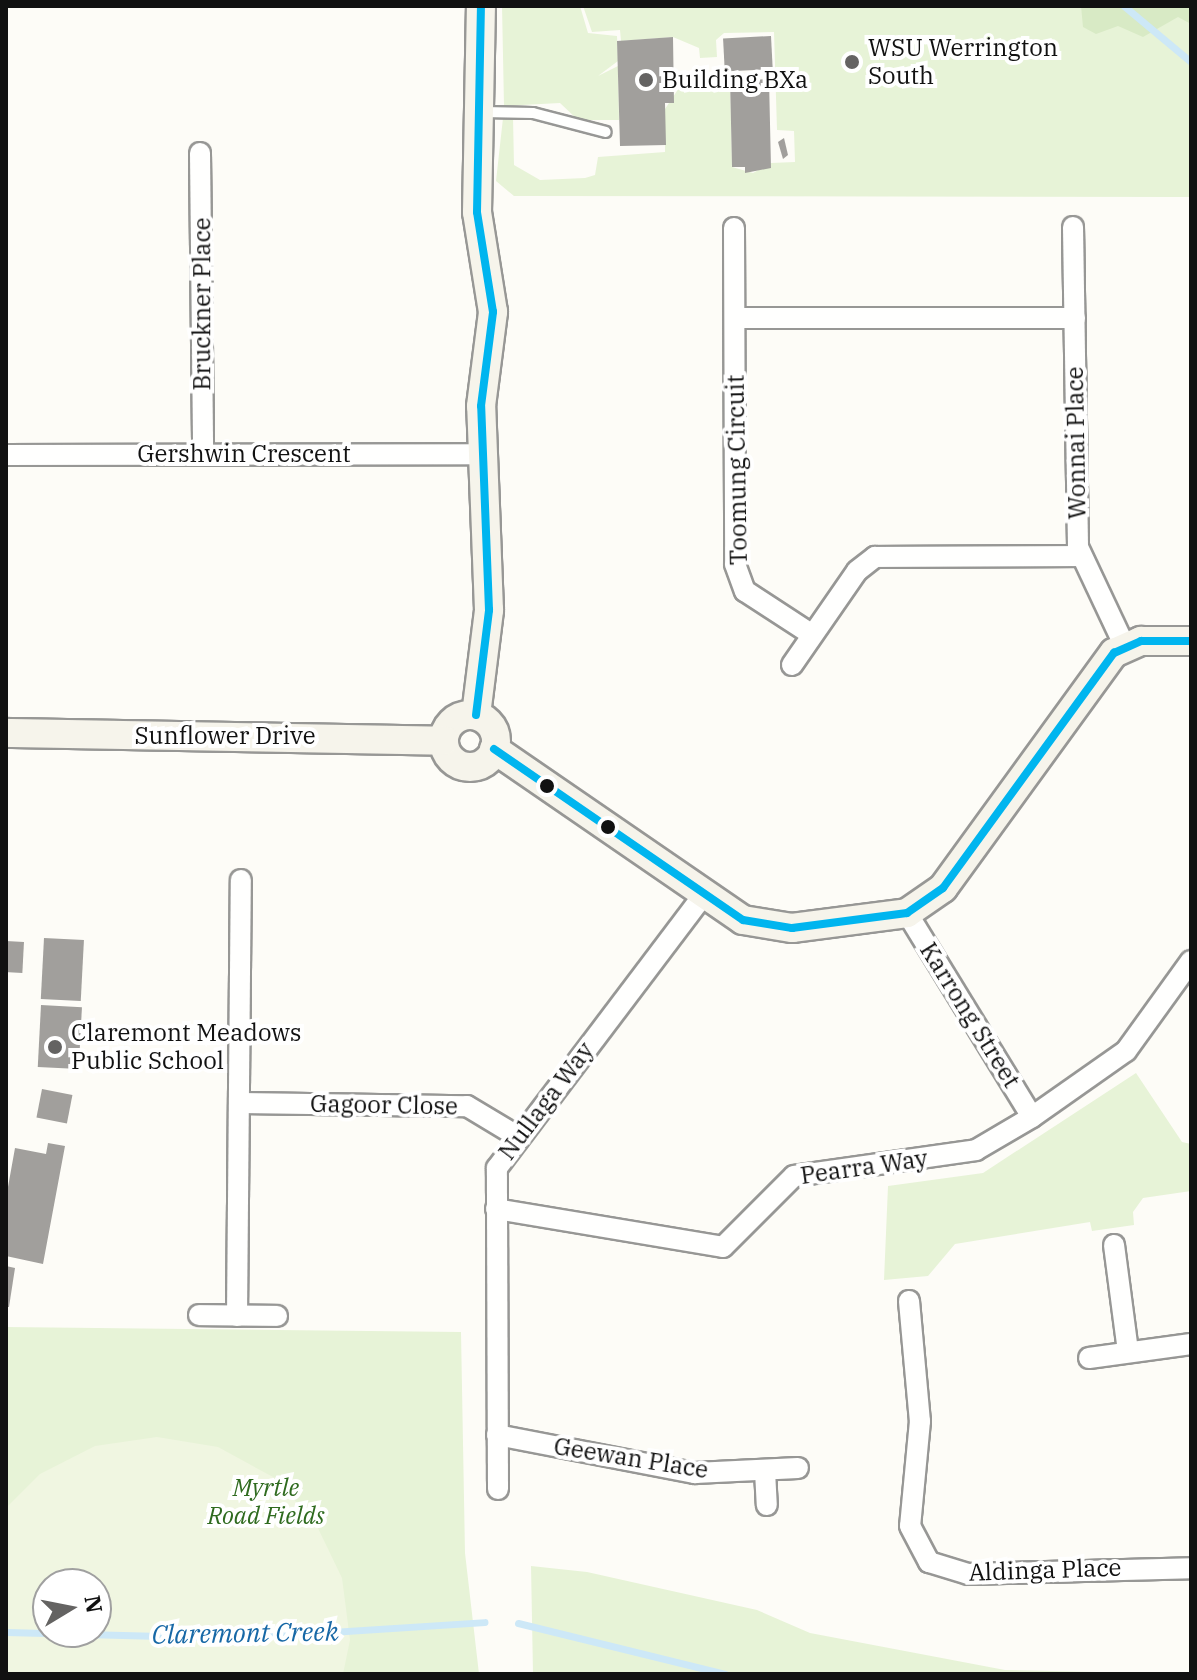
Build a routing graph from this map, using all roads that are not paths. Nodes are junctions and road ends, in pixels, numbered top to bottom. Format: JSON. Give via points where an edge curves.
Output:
{"nodes":[{"id":1,"x":481,"y":6,"type":"edge"},
{"id":2,"x":483,"y":112,"type":"junction"},
{"id":3,"x":606,"y":132,"type":"dead end"},
{"id":4,"x":200,"y":153,"type":"dead end"},
{"id":5,"x":1073,"y":227,"type":"dead end"},
{"id":6,"x":734,"y":228,"type":"dead end"},
{"id":7,"x":735,"y":318,"type":"junction"},
{"id":8,"x":1075,"y":318,"type":"junction"},
{"id":9,"x":203,"y":454,"type":"junction"},
{"id":10,"x":482,"y":454,"type":"junction"},
{"id":11,"x":6,"y":455,"type":"edge"},
{"id":12,"x":1079,"y":556,"type":"junction"},
{"id":13,"x":811,"y":634,"type":"junction"},
{"id":14,"x":1191,"y":641,"type":"edge"},
{"id":15,"x":1125,"y":647,"type":"junction"},
{"id":16,"x":792,"y":665,"type":"dead end"},
{"id":17,"x":476,"y":715,"type":"junction"},
{"id":18,"x":6,"y":733,"type":"edge"},
{"id":19,"x":444,"y":741,"type":"junction"},
{"id":20,"x":494,"y":749,"type":"junction"},
{"id":21,"x":241,"y":880,"type":"dead end"},
{"id":22,"x":705,"y":893,"type":"junction"},
{"id":23,"x":907,"y":913,"type":"junction"},
{"id":24,"x":1191,"y":961,"type":"edge"},
{"id":25,"x":241,"y":1103,"type":"junction"},
{"id":26,"x":1032,"y":1117,"type":"junction"},
{"id":27,"x":517,"y":1136,"type":"junction"},
{"id":28,"x":496,"y":1209,"type":"junction"},
{"id":29,"x":1114,"y":1245,"type":"dead end"},
{"id":30,"x":909,"y":1301,"type":"dead end"},
{"id":31,"x":199,"y":1315,"type":"dead end"},
{"id":32,"x":237,"y":1316,"type":"junction"},
{"id":33,"x":277,"y":1316,"type":"dead end"},
{"id":34,"x":1191,"y":1344,"type":"edge"},
{"id":35,"x":1128,"y":1352,"type":"junction"},
{"id":36,"x":1089,"y":1358,"type":"dead end"},
{"id":37,"x":497,"y":1435,"type":"junction"},
{"id":38,"x":798,"y":1468,"type":"dead end"},
{"id":39,"x":765,"y":1471,"type":"junction"},
{"id":40,"x":498,"y":1489,"type":"dead end"},
{"id":41,"x":767,"y":1505,"type":"dead end"},
{"id":42,"x":1191,"y":1568,"type":"edge"}],
"edges":[{"from":1,"to":2,"type":"street"},
{"from":2,"to":3,"type":"lane","via":[[533,113]]},
{"from":2,"to":10,"type":"street","via":[[477,212],[493,312],[482,382]]},
{"from":4,"to":9,"type":"street","name":"Bruckner Place"},
{"from":5,"to":8,"type":"street","name":"Wonnai Place"},
{"from":6,"to":7,"type":"street","name":"Toomung Circuit"},
{"from":7,"to":8,"type":"street"},
{"from":7,"to":13,"type":"street","name":"Toomung Circuit","via":[[739,579],[756,601]]},
{"from":8,"to":12,"type":"street","name":"Wonnai Place"},
{"from":9,"to":10,"type":"street","name":"Gershwin Crescent"},
{"from":9,"to":11,"type":"street","name":"Gershwin Crescent"},
{"from":10,"to":17,"type":"street","via":[[489,610]]},
{"from":12,"to":13,"type":"street","via":[[875,557],[857,571]]},
{"from":12,"to":15,"type":"street","name":"Wonnai Place"},
{"from":13,"to":16,"type":"street"},
{"from":14,"to":15,"type":"street"},
{"from":15,"to":23,"type":"street","via":[[1101,666],[943,888]]},
{"from":17,"to":19,"type":"street","via":[[454,720]]},
{"from":17,"to":20,"type":"street","via":[[494,732]]},
{"from":18,"to":19,"type":"street","name":"Sunflower Drive"},
{"from":19,"to":20,"type":"street","via":[[455,762],[470,767]]},
{"from":20,"to":22,"type":"street"},
{"from":21,"to":25,"type":"street"},
{"from":22,"to":23,"type":"street","via":[[767,928]]},
{"from":22,"to":27,"type":"street","name":"Nullaga Way"},
{"from":23,"to":26,"type":"street","name":"Karrong Street"},
{"from":24,"to":26,"type":"street","name":"Pearra Way","via":[[1126,1051]]},
{"from":25,"to":27,"type":"street","name":"Gagoor Close","via":[[467,1106]]},
{"from":25,"to":32,"type":"street"},
{"from":26,"to":28,"type":"street","name":"Pearra Way","via":[[976,1150],[794,1176],[723,1247]]},
{"from":27,"to":28,"type":"street","name":"Nullaga Way","via":[[497,1168]]},
{"from":28,"to":37,"type":"street","name":"Nullaga Way"},
{"from":29,"to":35,"type":"street"},
{"from":30,"to":42,"type":"street","name":"Aldinga Place","via":[[920,1421],[910,1526],[929,1562],[968,1574]]},
{"from":31,"to":32,"type":"street"},
{"from":32,"to":33,"type":"street"},
{"from":34,"to":35,"type":"street"},
{"from":35,"to":36,"type":"street"},
{"from":37,"to":39,"type":"street","name":"Geewan Place","via":[[695,1473]]},
{"from":37,"to":40,"type":"street","name":"Nullaga Way"},
{"from":38,"to":39,"type":"street","name":"Geewan Place"},
{"from":39,"to":41,"type":"street"}]}
